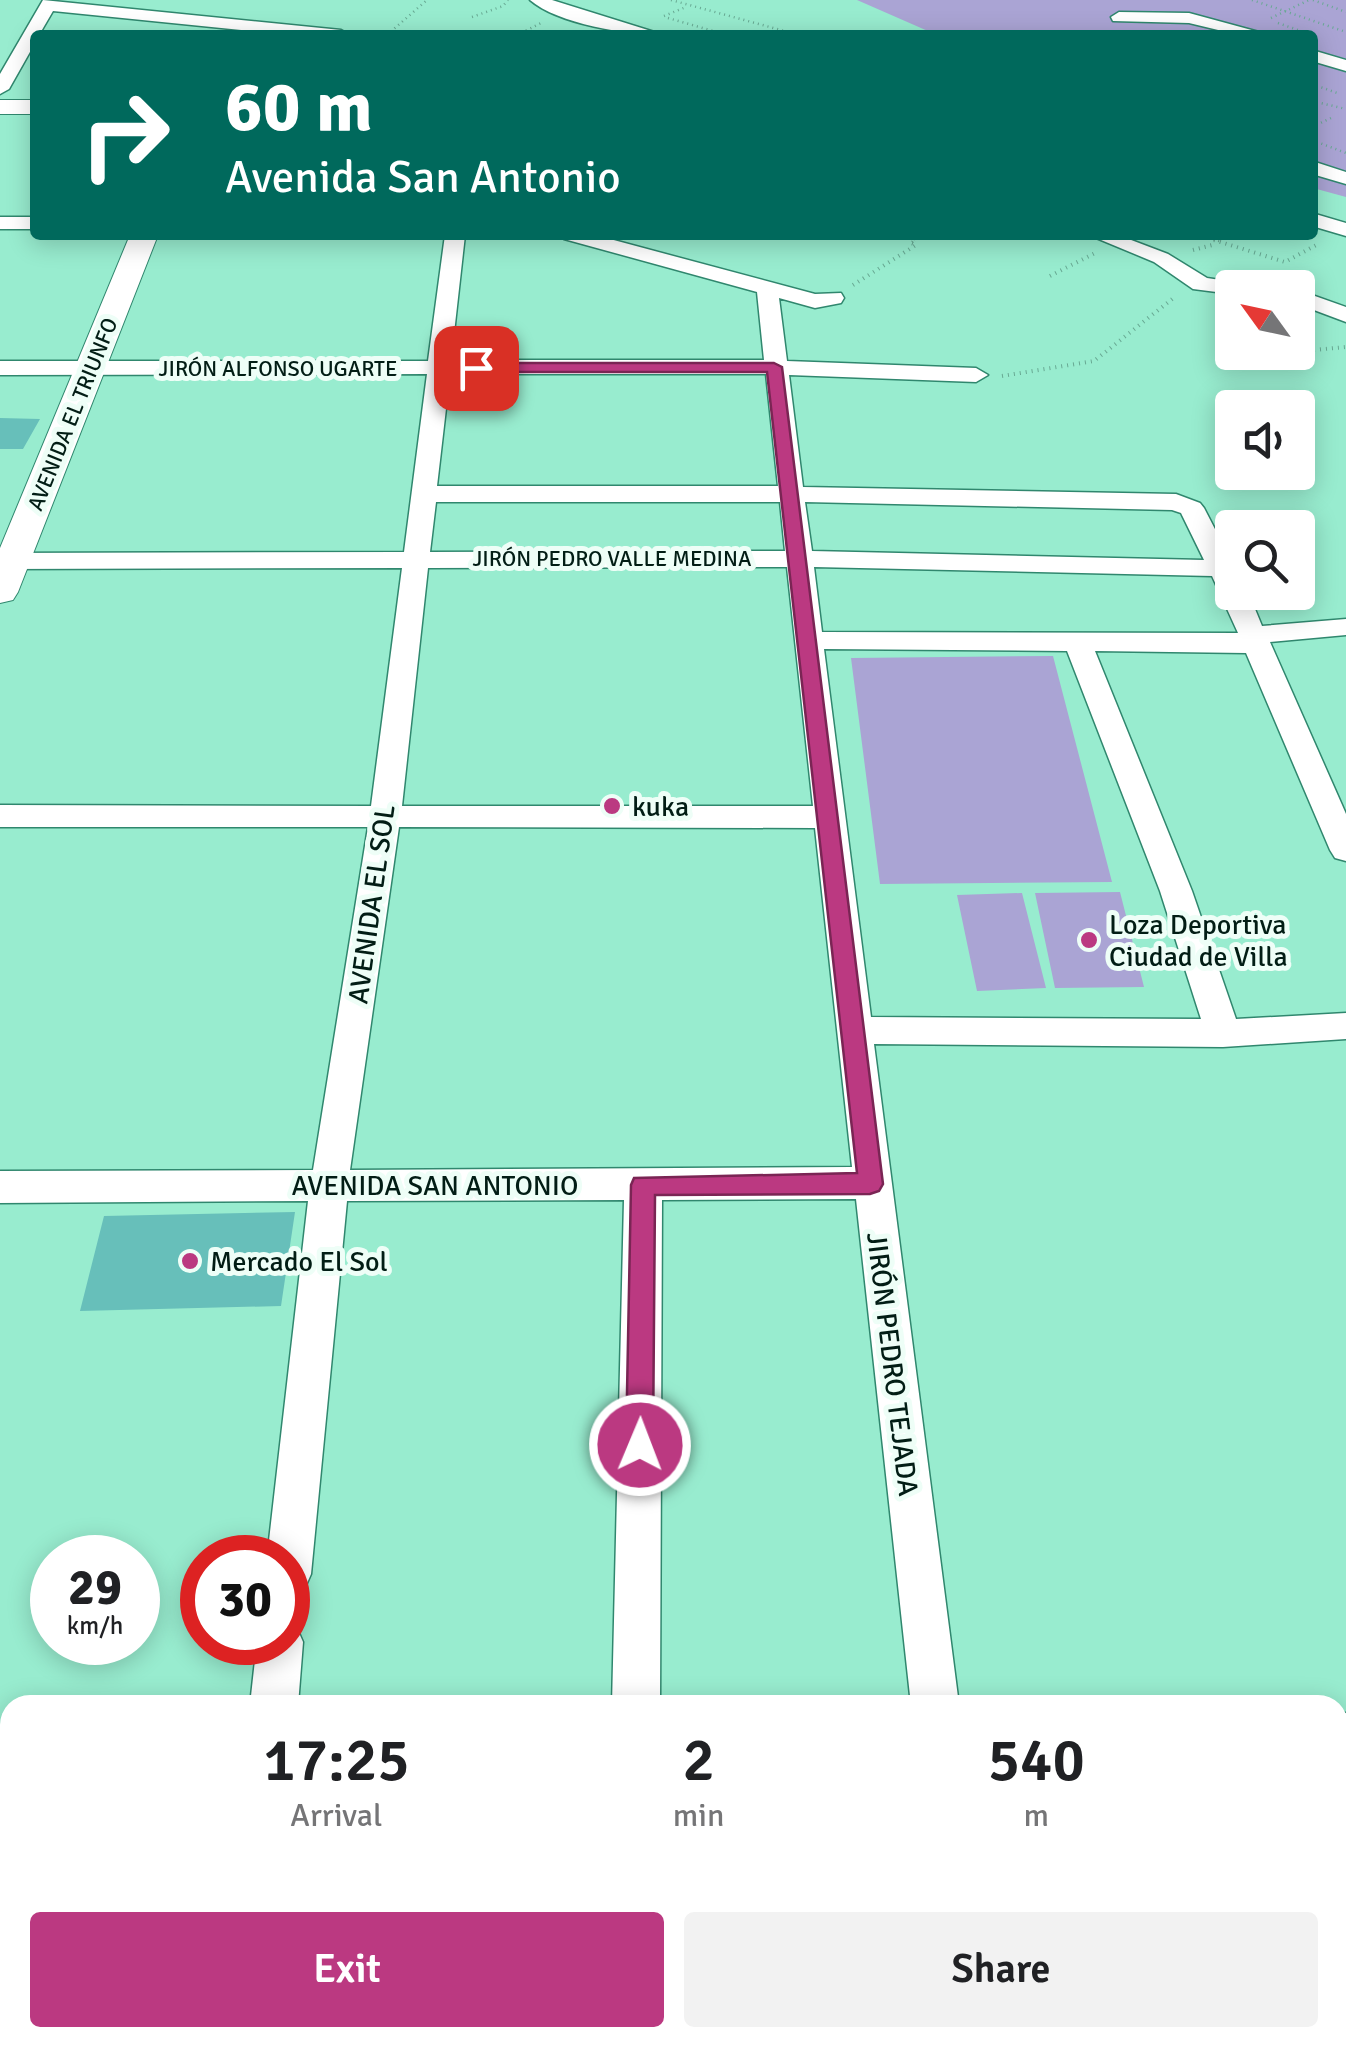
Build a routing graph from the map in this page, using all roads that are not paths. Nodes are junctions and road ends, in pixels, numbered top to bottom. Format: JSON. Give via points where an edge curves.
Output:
{"nodes":[{"id":1,"x":538,"y":0,"type":"edge"},
{"id":2,"x":50,"y":3,"type":"edge"},
{"id":3,"x":1119,"y":17,"type":"dead end"},
{"id":4,"x":232,"y":23,"type":"edge"},
{"id":5,"x":34,"y":30,"type":"edge"},
{"id":6,"x":296,"y":30,"type":"edge"},
{"id":7,"x":635,"y":30,"type":"edge"},
{"id":8,"x":1239,"y":30,"type":"edge"},
{"id":9,"x":30,"y":37,"type":"edge"},
{"id":10,"x":1318,"y":57,"type":"edge"},
{"id":11,"x":1346,"y":66,"type":"edge"},
{"id":12,"x":0,"y":88,"type":"edge"},
{"id":13,"x":0,"y":107,"type":"edge"},
{"id":14,"x":30,"y":108,"type":"edge"},
{"id":15,"x":1318,"y":169,"type":"edge"},
{"id":16,"x":1346,"y":178,"type":"edge"},
{"id":17,"x":1318,"y":221,"type":"edge"},
{"id":18,"x":0,"y":223,"type":"edge"},
{"id":19,"x":30,"y":223,"type":"edge"},
{"id":20,"x":1346,"y":230,"type":"edge"},
{"id":21,"x":142,"y":240,"type":"edge"},
{"id":22,"x":455,"y":240,"type":"edge"},
{"id":23,"x":590,"y":240,"type":"edge"},
{"id":24,"x":1113,"y":240,"type":"edge"},
{"id":25,"x":1215,"y":285,"type":"edge"},
{"id":26,"x":767,"y":287,"type":"junction"},
{"id":27,"x":833,"y":298,"type":"road end"},
{"id":28,"x":1315,"y":303,"type":"edge"},
{"id":29,"x":1346,"y":315,"type":"edge"},
{"id":30,"x":774,"y":367,"type":"junction"},
{"id":31,"x":0,"y":368,"type":"edge"},
{"id":32,"x":90,"y":368,"type":"junction"},
{"id":33,"x":439,"y":368,"type":"junction"},
{"id":34,"x":976,"y":375,"type":"road end"},
{"id":35,"x":424,"y":494,"type":"junction"},
{"id":36,"x":791,"y":494,"type":"junction"},
{"id":37,"x":1215,"y":555,"type":"edge"},
{"id":38,"x":416,"y":558,"type":"junction"},
{"id":39,"x":798,"y":559,"type":"junction"},
{"id":40,"x":6,"y":561,"type":"edge"},
{"id":41,"x":1215,"y":583,"type":"edge"},
{"id":42,"x":0,"y":592,"type":"edge"},
{"id":43,"x":1241,"y":610,"type":"edge"},
{"id":44,"x":1346,"y":627,"type":"edge"},
{"id":45,"x":808,"y":640,"type":"junction"},
{"id":46,"x":1253,"y":640,"type":"junction"},
{"id":47,"x":1078,"y":644,"type":"junction"},
{"id":48,"x":0,"y":816,"type":"edge"},
{"id":49,"x":385,"y":816,"type":"junction"},
{"id":50,"x":828,"y":817,"type":"junction"},
{"id":51,"x":1346,"y":850,"type":"edge"},
{"id":52,"x":1346,"y":1026,"type":"edge"},
{"id":53,"x":852,"y":1030,"type":"junction"},
{"id":54,"x":1224,"y":1032,"type":"junction"},
{"id":55,"x":870,"y":1184,"type":"junction"},
{"id":56,"x":643,"y":1185,"type":"junction"},
{"id":57,"x":328,"y":1186,"type":"junction"},
{"id":58,"x":0,"y":1187,"type":"edge"},
{"id":59,"x":292,"y":1535,"type":"edge"},
{"id":60,"x":278,"y":1665,"type":"edge"},
{"id":61,"x":275,"y":1695,"type":"edge"},
{"id":62,"x":636,"y":1695,"type":"edge"},
{"id":63,"x":934,"y":1695,"type":"edge"}],
"edges":[{"from":1,"to":7,"type":"street"},
{"from":2,"to":4,"type":"street"},
{"from":2,"to":5,"type":"street"},
{"from":3,"to":8,"type":"street","via":[[1189,18]]},
{"from":4,"to":6,"type":"street"},
{"from":9,"to":12,"type":"street"},
{"from":10,"to":11,"type":"street"},
{"from":13,"to":14,"type":"street"},
{"from":15,"to":16,"type":"street"},
{"from":17,"to":20,"type":"street"},
{"from":18,"to":19,"type":"street"},
{"from":21,"to":32,"type":"street","name":"AVENIDA EL TRIUNFO"},
{"from":22,"to":33,"type":"street","name":"AVENIDA EL SOL"},
{"from":23,"to":26,"type":"street"},
{"from":24,"to":25,"type":"street"},
{"from":26,"to":27,"type":"street","via":[[815,301]]},
{"from":26,"to":30,"type":"street","name":"JIRÓN PEDRO TEJADA"},
{"from":28,"to":29,"type":"street"},
{"from":30,"to":33,"type":"street","name":"JIRÓN ALFONSO UGARTE"},
{"from":30,"to":34,"type":"street","name":"JIRÓN ALFONSO UGARTE"},
{"from":30,"to":36,"type":"street","name":"JIRÓN PEDRO TEJADA"},
{"from":31,"to":32,"type":"street","name":"JIRÓN ALFONSO UGARTE"},
{"from":32,"to":33,"type":"street","name":"JIRÓN ALFONSO UGARTE"},
{"from":32,"to":40,"type":"street","name":"AVENIDA EL TRIUNFO"},
{"from":33,"to":35,"type":"street","name":"AVENIDA EL SOL"},
{"from":35,"to":36,"type":"street"},
{"from":35,"to":38,"type":"street","name":"AVENIDA EL SOL"},
{"from":36,"to":37,"type":"street","via":[[1176,502],[1191,508]]},
{"from":36,"to":39,"type":"street","name":"JIRÓN PEDRO TEJADA"},
{"from":38,"to":39,"type":"street","name":"JIRÓN PEDRO VALLE MEDINA"},
{"from":38,"to":40,"type":"street","name":"JIRÓN PEDRO VALLE MEDINA"},
{"from":38,"to":49,"type":"street","name":"AVENIDA EL SOL"},
{"from":39,"to":41,"type":"street","name":"JIRÓN PEDRO VALLE MEDINA"},
{"from":39,"to":45,"type":"street","name":"JIRÓN PEDRO TEJADA"},
{"from":40,"to":42,"type":"street","name":"AVENIDA EL TRIUNFO"},
{"from":43,"to":46,"type":"street"},
{"from":44,"to":46,"type":"street"},
{"from":45,"to":47,"type":"street"},
{"from":45,"to":50,"type":"street","name":"JIRÓN PEDRO TEJADA"},
{"from":46,"to":47,"type":"street"},
{"from":46,"to":51,"type":"street"},
{"from":47,"to":54,"type":"street"},
{"from":48,"to":49,"type":"street"},
{"from":49,"to":50,"type":"street"},
{"from":49,"to":57,"type":"street","name":"AVENIDA EL SOL"},
{"from":50,"to":53,"type":"street","name":"JIRÓN PEDRO TEJADA"},
{"from":52,"to":54,"type":"street"},
{"from":53,"to":54,"type":"street"},
{"from":53,"to":55,"type":"street","name":"JIRÓN PEDRO TEJADA"},
{"from":55,"to":56,"type":"street","name":"AVENIDA SAN ANTONIO"},
{"from":55,"to":63,"type":"street","name":"JIRÓN PEDRO TEJADA"},
{"from":56,"to":57,"type":"street","name":"AVENIDA SAN ANTONIO"},
{"from":56,"to":62,"type":"street"},
{"from":57,"to":58,"type":"street","name":"AVENIDA SAN ANTONIO"},
{"from":57,"to":59,"type":"street","name":"AVENIDA EL SOL"},
{"from":60,"to":61,"type":"street"}]}
